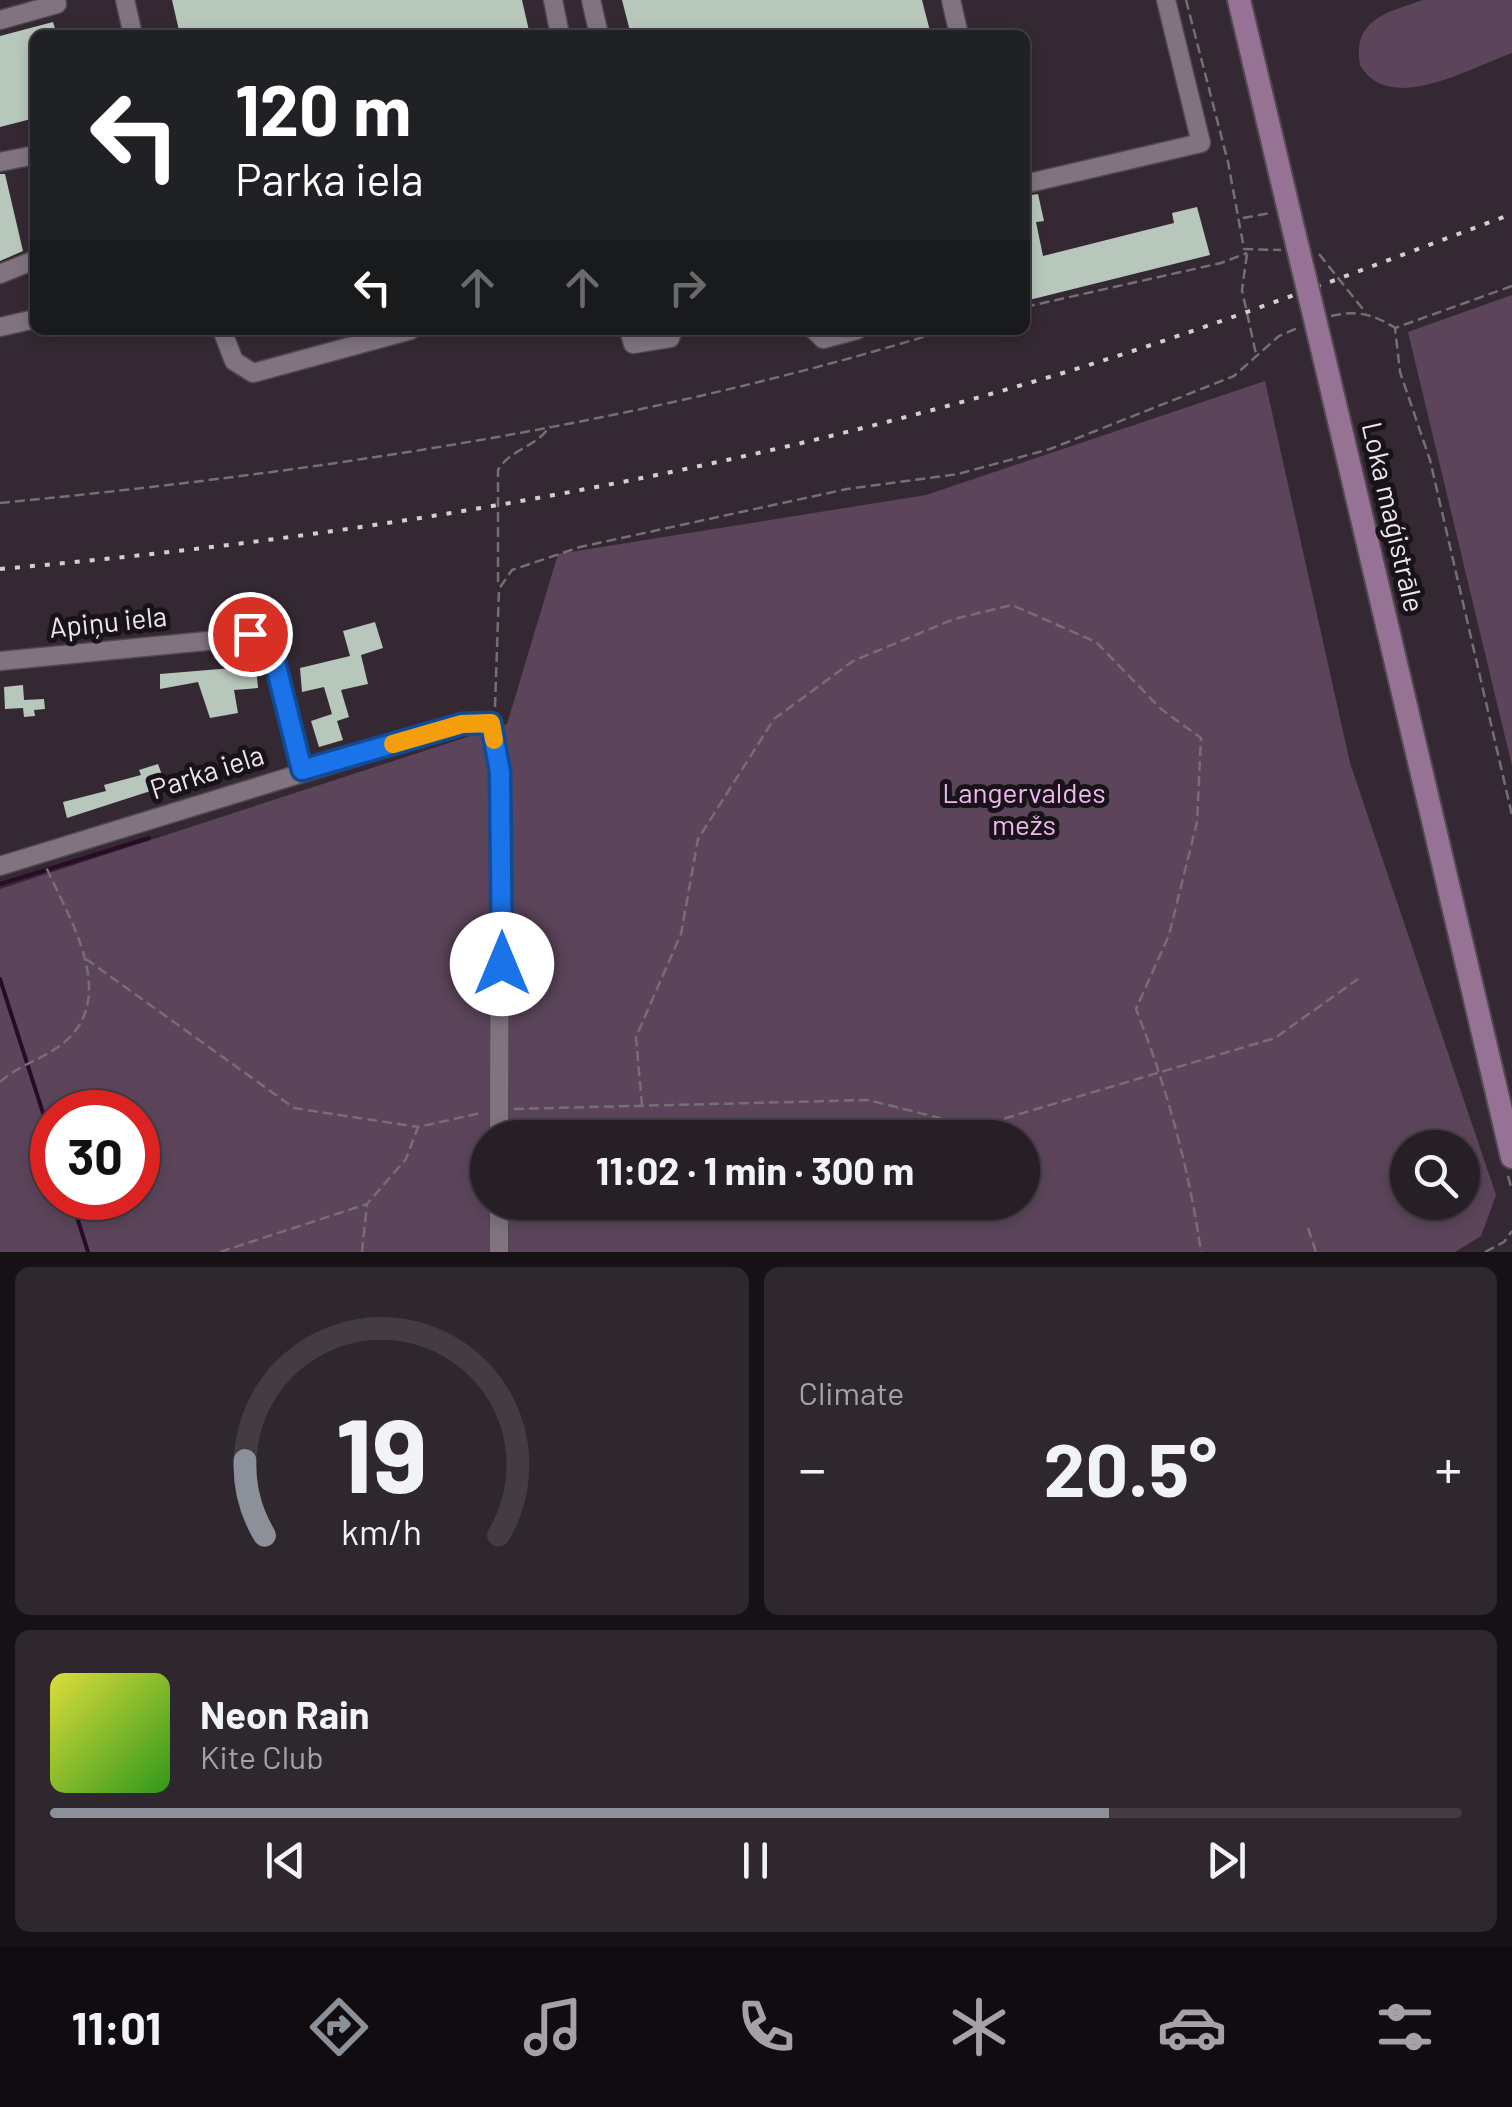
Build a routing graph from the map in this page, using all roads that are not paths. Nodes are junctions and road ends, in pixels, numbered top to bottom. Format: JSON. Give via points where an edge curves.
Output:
{"nodes":[{"id":1,"x":56,"y":0,"type":"edge"},
{"id":2,"x":125,"y":0,"type":"edge"},
{"id":3,"x":553,"y":0,"type":"edge"},
{"id":4,"x":591,"y":0,"type":"edge"},
{"id":5,"x":951,"y":0,"type":"edge"},
{"id":6,"x":1166,"y":0,"type":"edge"},
{"id":7,"x":1240,"y":0,"type":"edge"},
{"id":8,"x":0,"y":20,"type":"edge"},
{"id":9,"x":132,"y":30,"type":"edge"},
{"id":10,"x":559,"y":30,"type":"edge"},
{"id":11,"x":598,"y":30,"type":"edge"},
{"id":12,"x":959,"y":30,"type":"edge"},
{"id":13,"x":30,"y":156,"type":"edge"},
{"id":14,"x":0,"y":162,"type":"edge"},
{"id":15,"x":1030,"y":183,"type":"edge"},
{"id":16,"x":30,"y":262,"type":"edge"},
{"id":17,"x":0,"y":274,"type":"edge"},
{"id":18,"x":30,"y":320,"type":"edge"},
{"id":19,"x":0,"y":328,"type":"edge"},
{"id":20,"x":224,"y":335,"type":"edge"},
{"id":21,"x":392,"y":335,"type":"edge"},
{"id":22,"x":630,"y":335,"type":"edge"},
{"id":23,"x":671,"y":335,"type":"edge"},
{"id":24,"x":0,"y":661,"type":"edge"},
{"id":25,"x":302,"y":770,"type":"junction"},
{"id":26,"x":0,"y":866,"type":"edge"},
{"id":27,"x":1488,"y":1048,"type":"junction"},
{"id":28,"x":499,"y":1120,"type":"edge"},
{"id":29,"x":1512,"y":1122,"type":"edge"},
{"id":30,"x":1512,"y":1156,"type":"edge"},
{"id":31,"x":499,"y":1220,"type":"edge"},
{"id":32,"x":499,"y":1252,"type":"edge"}],
"edges":[{"from":1,"to":8,"type":"street"},
{"from":2,"to":9,"type":"street"},
{"from":3,"to":10,"type":"street"},
{"from":4,"to":11,"type":"street"},
{"from":5,"to":12,"type":"street"},
{"from":6,"to":15,"type":"street","via":[[1201,143]]},
{"from":7,"to":27,"type":"main road","name":"Loka maģistrāle","bridge":true,"via":[[1281,214],[1324,357]]},
{"from":13,"to":14,"type":"street"},
{"from":16,"to":17,"type":"street"},
{"from":18,"to":19,"type":"street"},
{"from":20,"to":21,"type":"street","via":[[234,361],[253,373]]},
{"from":22,"to":23,"type":"street","via":[[640,346]]},
{"from":24,"to":25,"type":"street","name":"Apiņu iela","via":[[258,636],[273,654]]},
{"from":25,"to":26,"type":"street","name":"Parka iela"},
{"from":25,"to":28,"type":"street","name":"Parka iela","via":[[462,724],[491,723],[500,772]]},
{"from":27,"to":29,"type":"main road","name":"Loka maģistrāle"},
{"from":27,"to":30,"type":"main road","name":"Loka maģistrāle"},
{"from":31,"to":32,"type":"street"}]}
